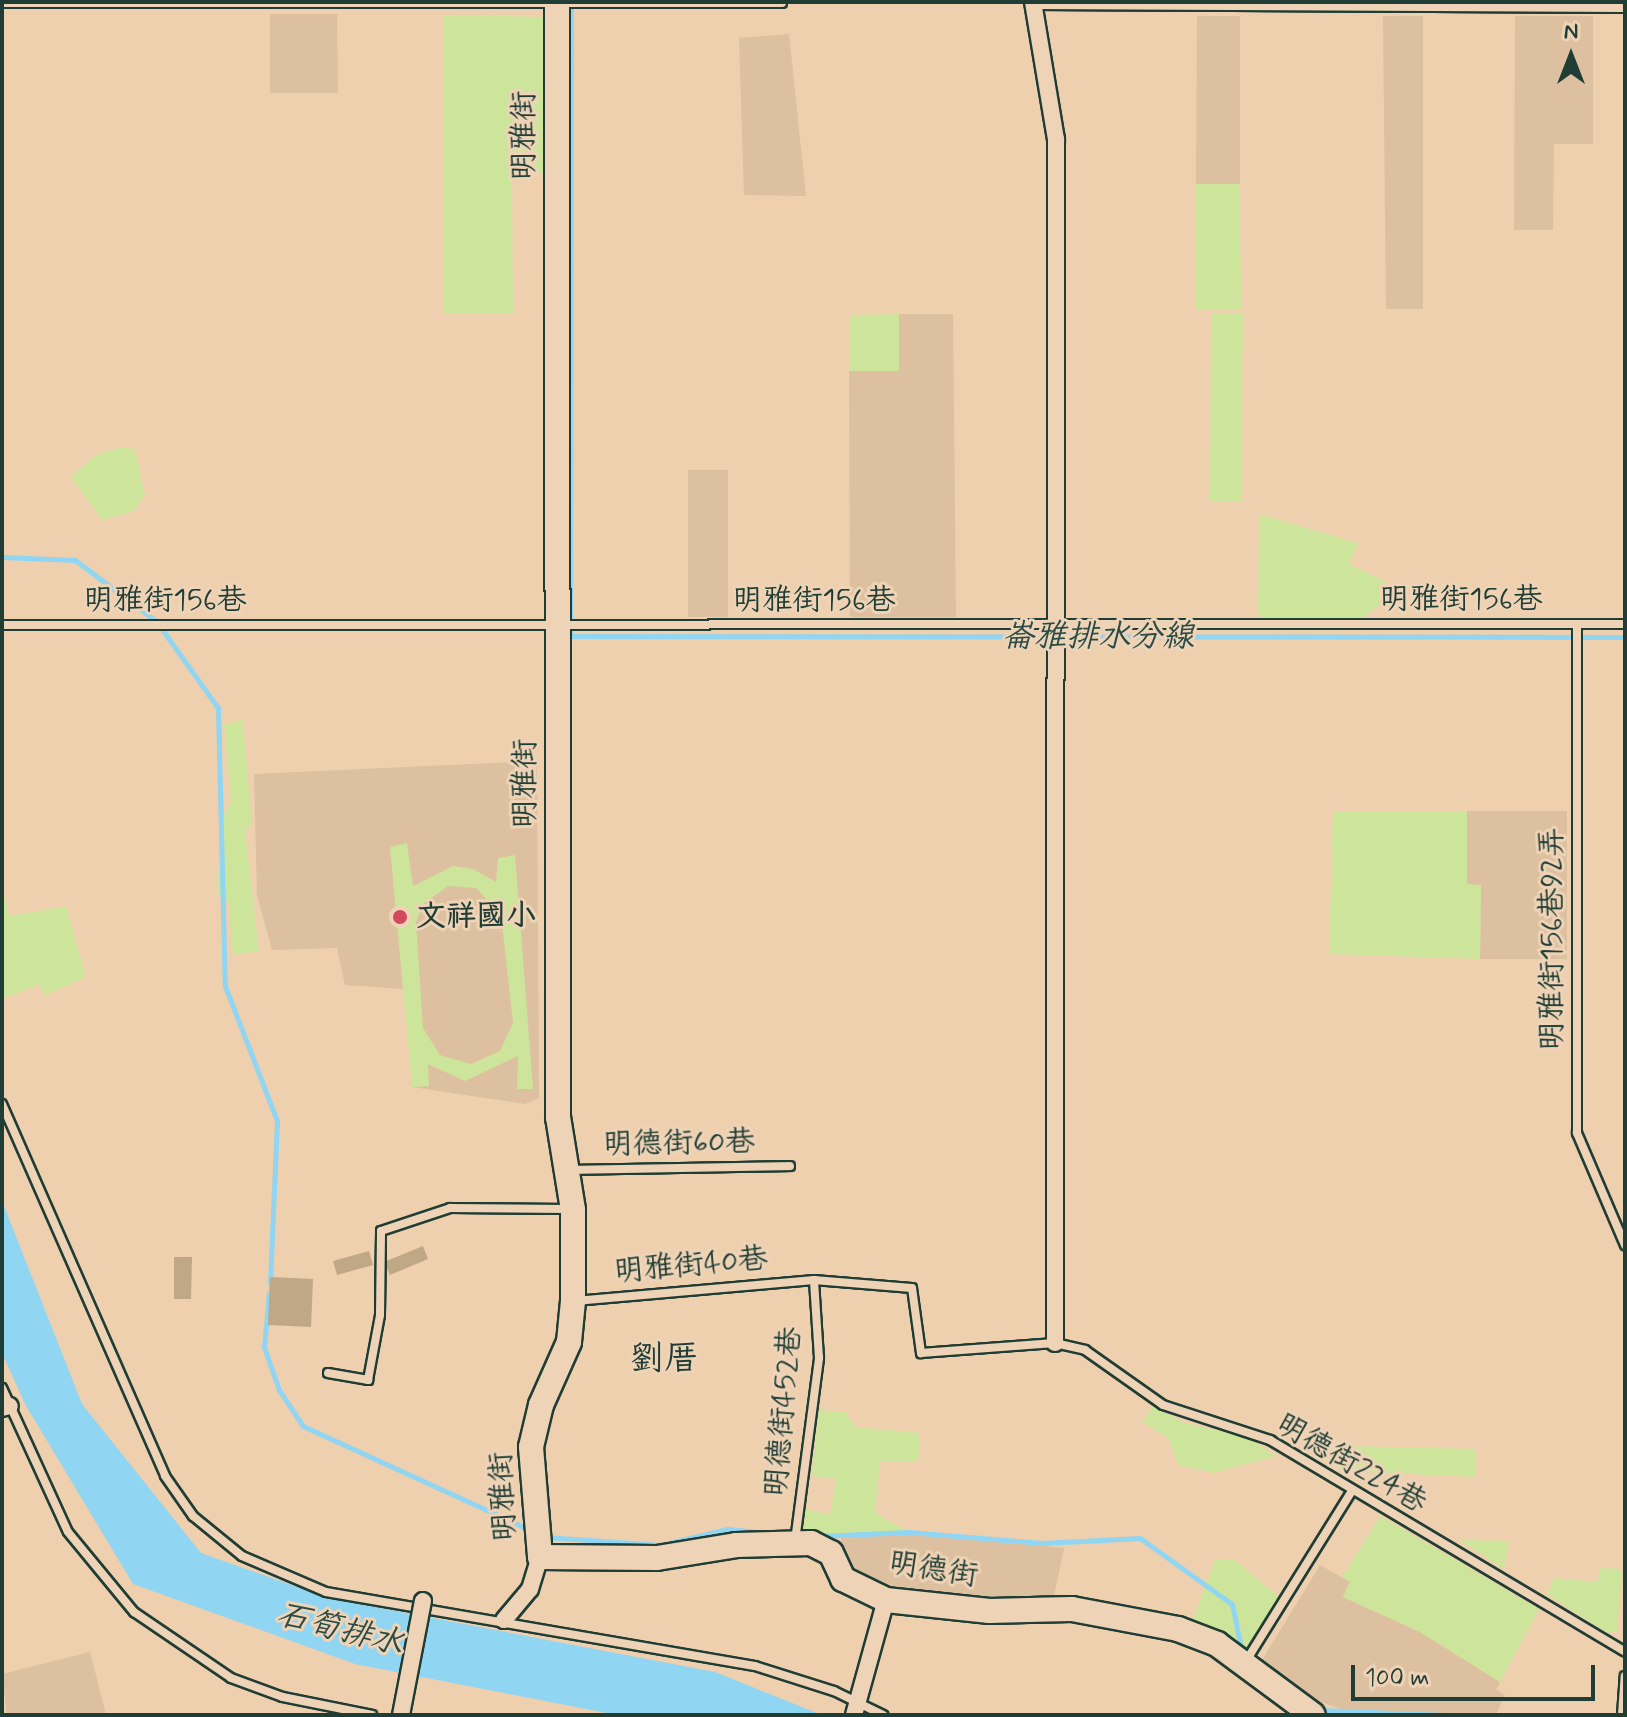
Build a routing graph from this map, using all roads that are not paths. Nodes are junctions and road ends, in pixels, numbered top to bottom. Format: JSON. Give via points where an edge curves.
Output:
{"nodes":[{"id":1,"x":2,"y":3,"type":"edge"},
{"id":2,"x":557,"y":3,"type":"edge"},
{"id":3,"x":782,"y":3,"type":"edge"},
{"id":4,"x":1033,"y":4,"type":"edge"},
{"id":5,"x":1323,"y":4,"type":"edge"},
{"id":6,"x":1625,"y":8,"type":"edge"},
{"id":7,"x":558,"y":624,"type":"junction"},
{"id":8,"x":1577,"y":624,"type":"junction"},
{"id":9,"x":1625,"y":624,"type":"edge"},
{"id":10,"x":2,"y":625,"type":"edge"},
{"id":11,"x":1060,"y":626,"type":"junction"},
{"id":12,"x":2,"y":1104,"type":"edge"},
{"id":13,"x":790,"y":1166,"type":"dead end"},
{"id":14,"x":569,"y":1170,"type":"junction"},
{"id":15,"x":573,"y":1210,"type":"junction"},
{"id":16,"x":1625,"y":1245,"type":"edge"},
{"id":17,"x":814,"y":1280,"type":"junction"},
{"id":18,"x":573,"y":1301,"type":"junction"},
{"id":19,"x":1055,"y":1343,"type":"junction"},
{"id":20,"x":328,"y":1373,"type":"dead end"},
{"id":21,"x":2,"y":1388,"type":"edge"},
{"id":22,"x":6,"y":1407,"type":"edge"},
{"id":23,"x":1351,"y":1492,"type":"junction"},
{"id":24,"x":794,"y":1547,"type":"junction"},
{"id":25,"x":540,"y":1557,"type":"junction"},
{"id":26,"x":886,"y":1600,"type":"junction"},
{"id":27,"x":423,"y":1601,"type":"dead end"},
{"id":28,"x":504,"y":1620,"type":"junction"},
{"id":29,"x":1625,"y":1652,"type":"edge"},
{"id":30,"x":1244,"y":1665,"type":"junction"},
{"id":31,"x":1625,"y":1676,"type":"edge"},
{"id":32,"x":857,"y":1708,"type":"edge"},
{"id":33,"x":372,"y":1715,"type":"edge"},
{"id":34,"x":401,"y":1715,"type":"edge"},
{"id":35,"x":883,"y":1715,"type":"edge"},
{"id":36,"x":1313,"y":1715,"type":"edge"},
{"id":37,"x":1622,"y":1715,"type":"edge"}],
"edges":[{"from":1,"to":2,"type":"lane"},
{"from":2,"to":3,"type":"lane"},
{"from":2,"to":7,"type":"street","name":"明雅街"},
{"from":4,"to":5,"type":"lane"},
{"from":4,"to":11,"type":"street","via":[[1056,139]]},
{"from":5,"to":6,"type":"lane"},
{"from":7,"to":10,"type":"lane","name":"明雅街156巷"},
{"from":7,"to":11,"type":"lane","name":"明雅街156巷"},
{"from":7,"to":14,"type":"street","name":"明雅街","via":[[558,1117]]},
{"from":8,"to":9,"type":"lane","name":"明雅街156巷"},
{"from":8,"to":11,"type":"lane","name":"明雅街156巷"},
{"from":8,"to":16,"type":"lane","name":"明雅街156巷92弄","via":[[1577,1133]]},
{"from":11,"to":19,"type":"street"},
{"from":12,"to":28,"type":"lane","via":[[165,1476],[193,1516],[242,1556],[306,1587]]},
{"from":13,"to":14,"type":"lane","name":"明德街60巷"},
{"from":14,"to":15,"type":"street","name":"明雅街"},
{"from":15,"to":18,"type":"street","name":"明雅街"},
{"from":15,"to":20,"type":"lane","via":[[450,1208],[381,1231],[380,1315],[368,1380]]},
{"from":17,"to":18,"type":"lane","name":"明雅街40巷"},
{"from":17,"to":19,"type":"lane","name":"明德街224巷","via":[[912,1288],[921,1353]]},
{"from":17,"to":24,"type":"lane","name":"明德街452巷","via":[[819,1358]]},
{"from":18,"to":25,"type":"street","name":"明雅街","via":[[569,1342],[545,1393],[531,1447]]},
{"from":19,"to":23,"type":"lane","name":"明德街224巷","via":[[1085,1350],[1163,1405],[1270,1440]]},
{"from":21,"to":22,"type":"lane"},
{"from":22,"to":33,"type":"lane","via":[[80,1551],[156,1632],[207,1666],[257,1689]]},
{"from":23,"to":29,"type":"lane","name":"明德街224巷"},
{"from":23,"to":30,"type":"lane","via":[[1276,1603]]},
{"from":24,"to":25,"type":"street","name":"明德街","via":[[736,1545],[657,1558]]},
{"from":24,"to":26,"type":"street","name":"明德街","via":[[822,1547],[843,1579]]},
{"from":25,"to":28,"type":"street","via":[[530,1589]]},
{"from":26,"to":30,"type":"street","name":"明德街","via":[[1130,1617],[1217,1644]]},
{"from":26,"to":32,"type":"street"},
{"from":27,"to":34,"type":"street","bridge":true},
{"from":28,"to":32,"type":"lane","via":[[755,1666]]},
{"from":30,"to":36,"type":"street","name":"明德街"},
{"from":31,"to":37,"type":"lane"},
{"from":32,"to":35,"type":"lane"}]}
